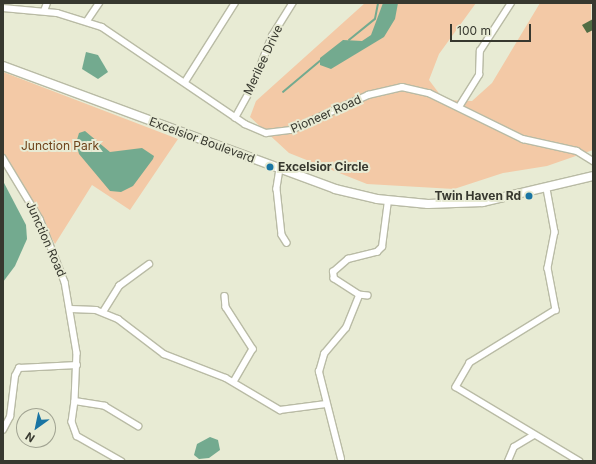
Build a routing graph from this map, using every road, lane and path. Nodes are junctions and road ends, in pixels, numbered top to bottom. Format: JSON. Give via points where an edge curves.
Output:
{"nodes":[{"id":1,"x":47,"y":3,"type":"edge"},
{"id":2,"x":99,"y":3,"type":"edge"},
{"id":3,"x":235,"y":3,"type":"edge"},
{"id":4,"x":293,"y":3,"type":"edge"},
{"id":5,"x":511,"y":3,"type":"edge"},
{"id":6,"x":3,"y":8,"type":"edge"},
{"id":7,"x":44,"y":11,"type":"junction"},
{"id":8,"x":87,"y":21,"type":"junction"},
{"id":9,"x":3,"y":66,"type":"edge"},
{"id":10,"x":186,"y":82,"type":"junction"},
{"id":11,"x":460,"y":108,"type":"junction"},
{"id":12,"x":235,"y":118,"type":"junction"},
{"id":13,"x":591,"y":155,"type":"edge"},
{"id":14,"x":3,"y":158,"type":"edge"},
{"id":15,"x":593,"y":161,"type":"edge"},
{"id":16,"x":280,"y":169,"type":"junction"},
{"id":17,"x":593,"y":176,"type":"edge"},
{"id":18,"x":547,"y":189,"type":"junction"},
{"id":19,"x":388,"y":200,"type":"junction"},
{"id":20,"x":287,"y":243,"type":"dead end"},
{"id":21,"x":149,"y":264,"type":"dead end"},
{"id":22,"x":359,"y":295,"type":"junction"},
{"id":23,"x":226,"y":296,"type":"dead end"},
{"id":24,"x":368,"y":296,"type":"dead end"},
{"id":25,"x":71,"y":309,"type":"junction"},
{"id":26,"x":104,"y":312,"type":"junction"},
{"id":27,"x":77,"y":365,"type":"junction"},
{"id":28,"x":234,"y":382,"type":"junction"},
{"id":29,"x":75,"y":401,"type":"junction"},
{"id":30,"x":326,"y":404,"type":"junction"},
{"id":31,"x":138,"y":426,"type":"dead end"},
{"id":32,"x":3,"y":430,"type":"edge"},
{"id":33,"x":534,"y":435,"type":"junction"},
{"id":34,"x":341,"y":459,"type":"dead end"},
{"id":35,"x":121,"y":461,"type":"edge"},
{"id":36,"x":508,"y":461,"type":"edge"},
{"id":37,"x":579,"y":461,"type":"edge"}],
"edges":[{"from":1,"to":7,"type":"street"},
{"from":2,"to":8,"type":"street"},
{"from":3,"to":10,"type":"street"},
{"from":4,"to":12,"type":"street","name":"Merilee Drive","via":[[272,36],[252,87]]},
{"from":5,"to":11,"type":"street","via":[[480,51],[478,75]]},
{"from":6,"to":7,"type":"street","name":"Pioneer Road"},
{"from":7,"to":8,"type":"street","name":"Pioneer Road"},
{"from":8,"to":10,"type":"street","name":"Pioneer Road","via":[[120,38]]},
{"from":9,"to":16,"type":"main road","name":"Excelsior Boulevard"},
{"from":10,"to":12,"type":"street","name":"Pioneer Road"},
{"from":11,"to":12,"type":"street","name":"Pioneer Road","via":[[420,90],[402,87],[381,90],[277,134],[255,130]]},
{"from":11,"to":13,"type":"street","name":"Pioneer Road","via":[[523,139]]},
{"from":13,"to":15,"type":"street","name":"Pioneer Road"},
{"from":14,"to":25,"type":"street","name":"Junction Road","via":[[52,246]]},
{"from":16,"to":19,"type":"main road","name":"Excelsior Boulevard","via":[[352,194]]},
{"from":16,"to":20,"type":"street","via":[[277,189],[282,235]]},
{"from":17,"to":18,"type":"main road","name":"Excelsior Boulevard"},
{"from":18,"to":19,"type":"main road","name":"Excelsior Boulevard","via":[[483,202]]},
{"from":18,"to":33,"type":"street","via":[[555,232],[548,268],[556,310],[470,363],[456,387]]},
{"from":19,"to":22,"type":"street","via":[[382,247],[378,252],[348,259],[333,272],[334,279]]},
{"from":21,"to":26,"type":"street","via":[[119,286]]},
{"from":22,"to":24,"type":"street"},
{"from":22,"to":30,"type":"street","via":[[346,328],[320,363]]},
{"from":23,"to":28,"type":"street","via":[[226,307],[253,350]]},
{"from":25,"to":26,"type":"street"},
{"from":25,"to":27,"type":"street","name":"Junction Road"},
{"from":26,"to":28,"type":"street","via":[[164,354]]},
{"from":27,"to":29,"type":"street","name":"Junction Road"},
{"from":27,"to":32,"type":"street","via":[[19,368],[15,376],[10,418]]},
{"from":28,"to":30,"type":"street","via":[[280,410]]},
{"from":29,"to":31,"type":"street","via":[[105,406]]},
{"from":29,"to":35,"type":"street","name":"Junction Road","via":[[72,422],[77,436]]},
{"from":30,"to":34,"type":"street"},
{"from":33,"to":36,"type":"street","via":[[514,447]]},
{"from":33,"to":37,"type":"street"}]}
